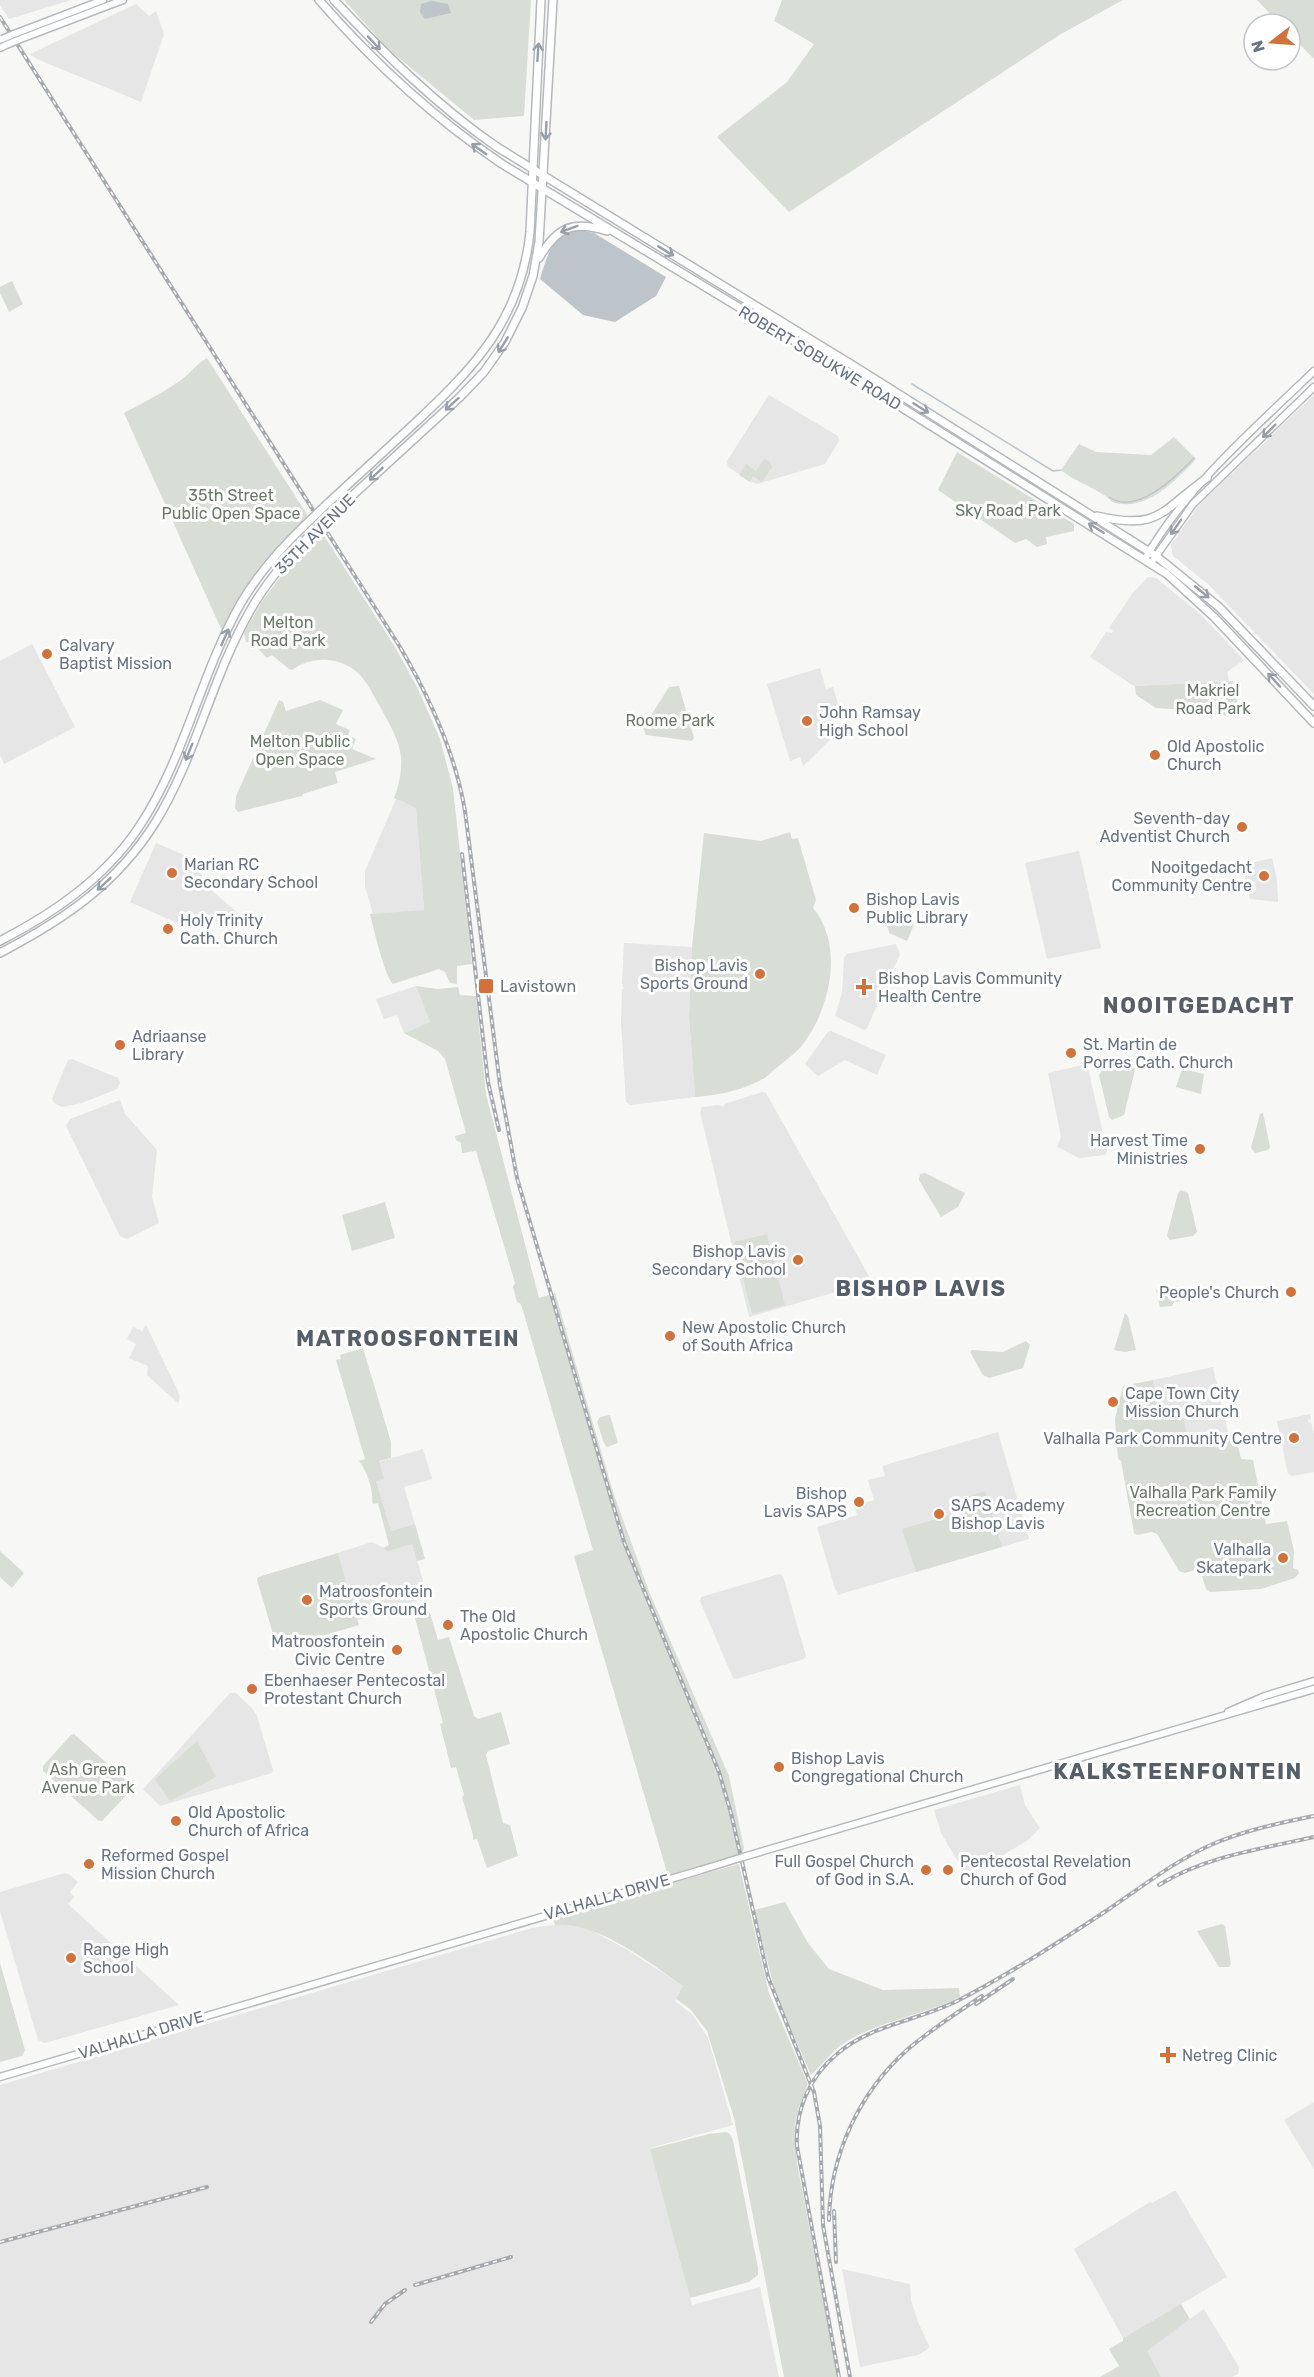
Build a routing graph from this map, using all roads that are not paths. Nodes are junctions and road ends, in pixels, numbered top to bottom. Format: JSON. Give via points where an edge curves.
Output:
{"nodes":[{"id":1,"x":103,"y":0,"type":"edge"},
{"id":2,"x":123,"y":0,"type":"edge"},
{"id":3,"x":312,"y":0,"type":"edge"},
{"id":4,"x":319,"y":0,"type":"edge"},
{"id":5,"x":334,"y":0,"type":"edge"},
{"id":6,"x":541,"y":0,"type":"edge"},
{"id":7,"x":553,"y":0,"type":"edge"},
{"id":8,"x":344,"y":29,"type":"junction"},
{"id":9,"x":16,"y":37,"type":"junction"},
{"id":10,"x":2,"y":43,"type":"edge"},
{"id":11,"x":533,"y":169,"type":"junction"},
{"id":12,"x":543,"y":175,"type":"junction"},
{"id":13,"x":532,"y":183,"type":"junction"},
{"id":14,"x":542,"y":188,"type":"junction"},
{"id":15,"x":615,"y":233,"type":"junction"},
{"id":16,"x":536,"y":263,"type":"junction"},
{"id":17,"x":1314,"y":371,"type":"edge"},
{"id":18,"x":1314,"y":387,"type":"edge"},
{"id":19,"x":1208,"y":478,"type":"junction"},
{"id":20,"x":1091,"y":514,"type":"junction"},
{"id":21,"x":1150,"y":557,"type":"junction"},
{"id":22,"x":1314,"y":706,"type":"edge"},
{"id":23,"x":1314,"y":723,"type":"edge"},
{"id":24,"x":0,"y":941,"type":"edge"},
{"id":25,"x":0,"y":953,"type":"edge"},
{"id":26,"x":1314,"y":1681,"type":"edge"},
{"id":27,"x":1314,"y":1689,"type":"edge"},
{"id":28,"x":1214,"y":1719,"type":"junction"},
{"id":29,"x":0,"y":2077,"type":"edge"}],
"edges":[{"from":1,"to":9,"type":"main road"},
{"from":2,"to":9,"type":"main road"},
{"from":3,"to":8,"type":"main road"},
{"from":4,"to":8,"type":"main road","name":"ROBERT SOBUKWE ROAD"},
{"from":5,"to":11,"type":"main road","name":"ROBERT SOBUKWE ROAD","one_way":true,"via":[[441,105]]},
{"from":11,"to":6,"type":"main road","name":"35TH AVENUE","one_way":true},
{"from":7,"to":12,"type":"main road","name":"35TH AVENUE","one_way":true},
{"from":13,"to":8,"type":"main road","name":"ROBERT SOBUKWE ROAD","one_way":true,"via":[[445,122]]},
{"from":9,"to":10,"type":"main road","bridge":true},
{"from":11,"to":12,"type":"main road","name":"ROBERT SOBUKWE ROAD"},
{"from":11,"to":13,"type":"main road","name":"35TH AVENUE"},
{"from":12,"to":14,"type":"main road","name":"35TH AVENUE"},
{"from":12,"to":20,"type":"main road","name":"ROBERT SOBUKWE ROAD","one_way":true},
{"from":13,"to":14,"type":"main road","name":"ROBERT SOBUKWE ROAD"},
{"from":24,"to":13,"type":"main road","name":"35TH AVENUE","one_way":true,"bridge":true,"via":[[63,905],[116,857],[166,778],[223,640],[241,604],[270,563],[304,526],[459,382],[497,333],[526,260]]},
{"from":14,"to":15,"type":"main road","name":"ROBERT SOBUKWE ROAD"},
{"from":14,"to":16,"type":"main road","name":"35TH AVENUE"},
{"from":15,"to":16,"type":"main road","one_way":true,"via":[[585,225],[570,227],[551,240]]},
{"from":21,"to":15,"type":"main road","name":"ROBERT SOBUKWE ROAD","one_way":true},
{"from":16,"to":25,"type":"main road","name":"35TH AVENUE","one_way":true,"bridge":true,"via":[[514,325],[484,372],[312,533],[275,574],[249,612],[172,792],[143,840],[115,874],[84,902],[52,925]]},
{"from":17,"to":19,"type":"main road"},
{"from":18,"to":21,"type":"main road","one_way":true,"via":[[1193,504]]},
{"from":19,"to":20,"type":"main road","via":[[1153,517],[1125,522]]},
{"from":19,"to":21,"type":"main road","via":[[1177,511]]},
{"from":20,"to":21,"type":"main road","name":"ROBERT SOBUKWE ROAD"},
{"from":21,"to":22,"type":"main road","name":"ROBERT SOBUKWE ROAD","one_way":true,"via":[[1219,607]]},
{"from":23,"to":21,"type":"main road","name":"ROBERT SOBUKWE ROAD","one_way":true,"via":[[1209,612]]},
{"from":26,"to":28,"type":"main road","name":"VALHALLA DRIVE","via":[[1265,1696]]},
{"from":27,"to":28,"type":"main road","name":"VALHALLA DRIVE"},
{"from":28,"to":29,"type":"main road","name":"VALHALLA DRIVE","bridge":true}]}
